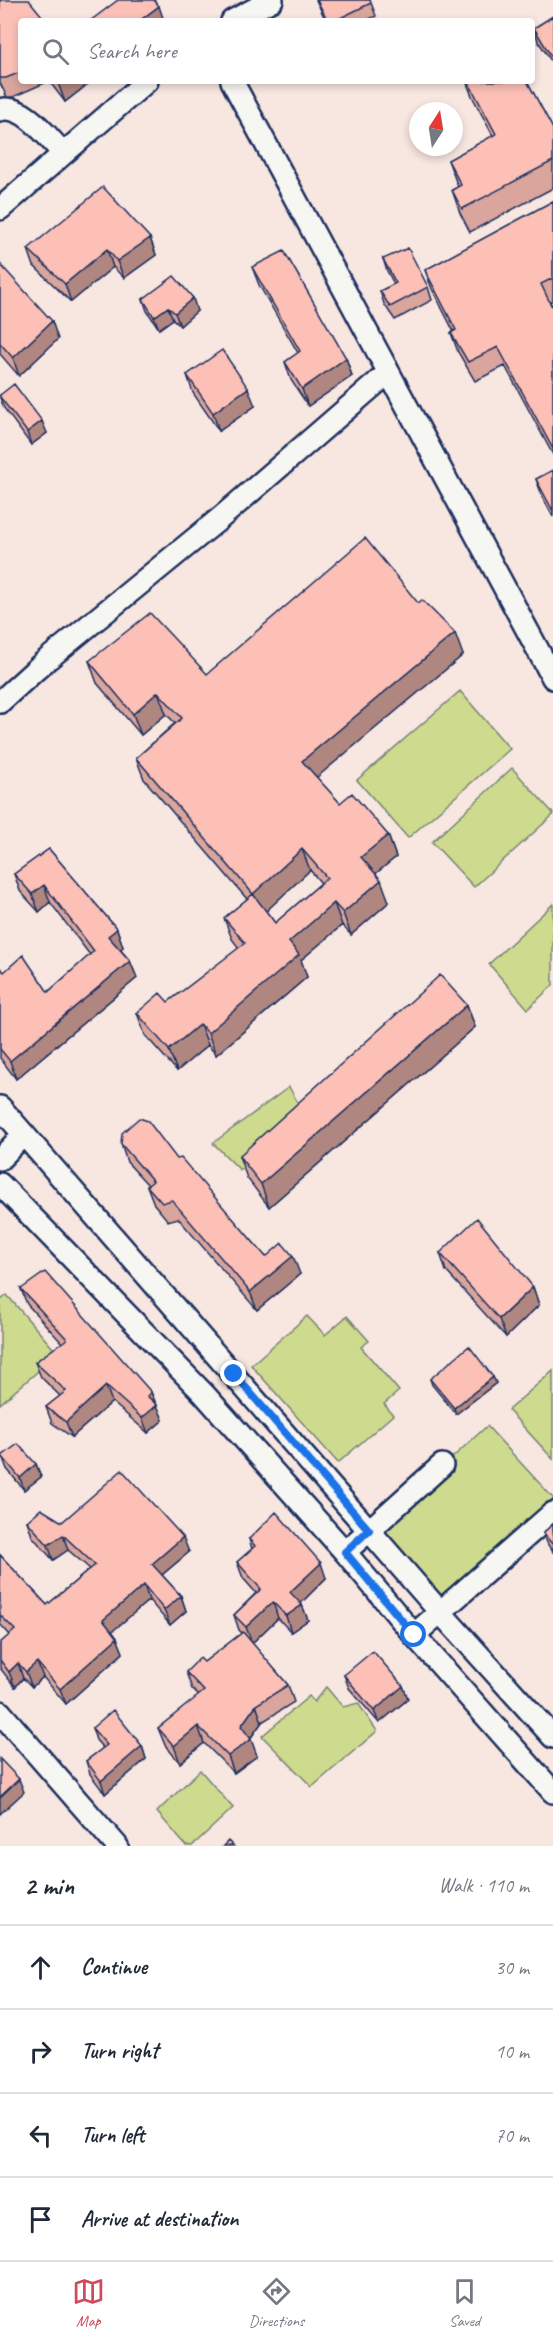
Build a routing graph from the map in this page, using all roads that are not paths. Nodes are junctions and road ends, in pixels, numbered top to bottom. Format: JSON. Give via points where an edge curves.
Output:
{"nodes":[{"id":1,"x":272,"y":0,"type":"edge"},
{"id":2,"x":238,"y":18,"type":"edge"},
{"id":3,"x":144,"y":84,"type":"edge"},
{"id":4,"x":233,"y":84,"type":"edge"},
{"id":5,"x":0,"y":110,"type":"edge"},
{"id":6,"x":63,"y":153,"type":"junction"},
{"id":7,"x":0,"y":209,"type":"edge"},
{"id":8,"x":388,"y":373,"type":"junction"},
{"id":9,"x":553,"y":678,"type":"edge"},
{"id":10,"x":0,"y":702,"type":"edge"},
{"id":11,"x":0,"y":1107,"type":"edge"},
{"id":12,"x":24,"y":1134,"type":"junction"},
{"id":13,"x":0,"y":1159,"type":"edge"},
{"id":14,"x":0,"y":1184,"type":"edge"},
{"id":15,"x":442,"y":1465,"type":"dead end"},
{"id":16,"x":553,"y":1513,"type":"edge"},
{"id":17,"x":369,"y":1530,"type":"junction"},
{"id":18,"x":345,"y":1552,"type":"junction"},
{"id":19,"x":441,"y":1612,"type":"junction"},
{"id":20,"x":414,"y":1635,"type":"junction"},
{"id":21,"x":0,"y":1712,"type":"edge"},
{"id":22,"x":553,"y":1737,"type":"edge"},
{"id":23,"x":553,"y":1792,"type":"edge"},
{"id":24,"x":117,"y":1846,"type":"edge"}],
"edges":[{"from":1,"to":2,"type":"street"},
{"from":3,"to":6,"type":"street"},
{"from":4,"to":8,"type":"street"},
{"from":5,"to":6,"type":"street","via":[[20,113],[29,119]]},
{"from":6,"to":7,"type":"street"},
{"from":8,"to":9,"type":"street"},
{"from":8,"to":10,"type":"street"},
{"from":11,"to":12,"type":"street"},
{"from":12,"to":13,"type":"street"},
{"from":12,"to":17,"type":"street"},
{"from":14,"to":18,"type":"street","via":[[204,1394]]},
{"from":15,"to":17,"type":"street"},
{"from":16,"to":19,"type":"street"},
{"from":17,"to":18,"type":"street"},
{"from":17,"to":19,"type":"street"},
{"from":18,"to":20,"type":"street"},
{"from":19,"to":20,"type":"street"},
{"from":19,"to":22,"type":"street"},
{"from":20,"to":23,"type":"street"},
{"from":21,"to":24,"type":"street"}]}
